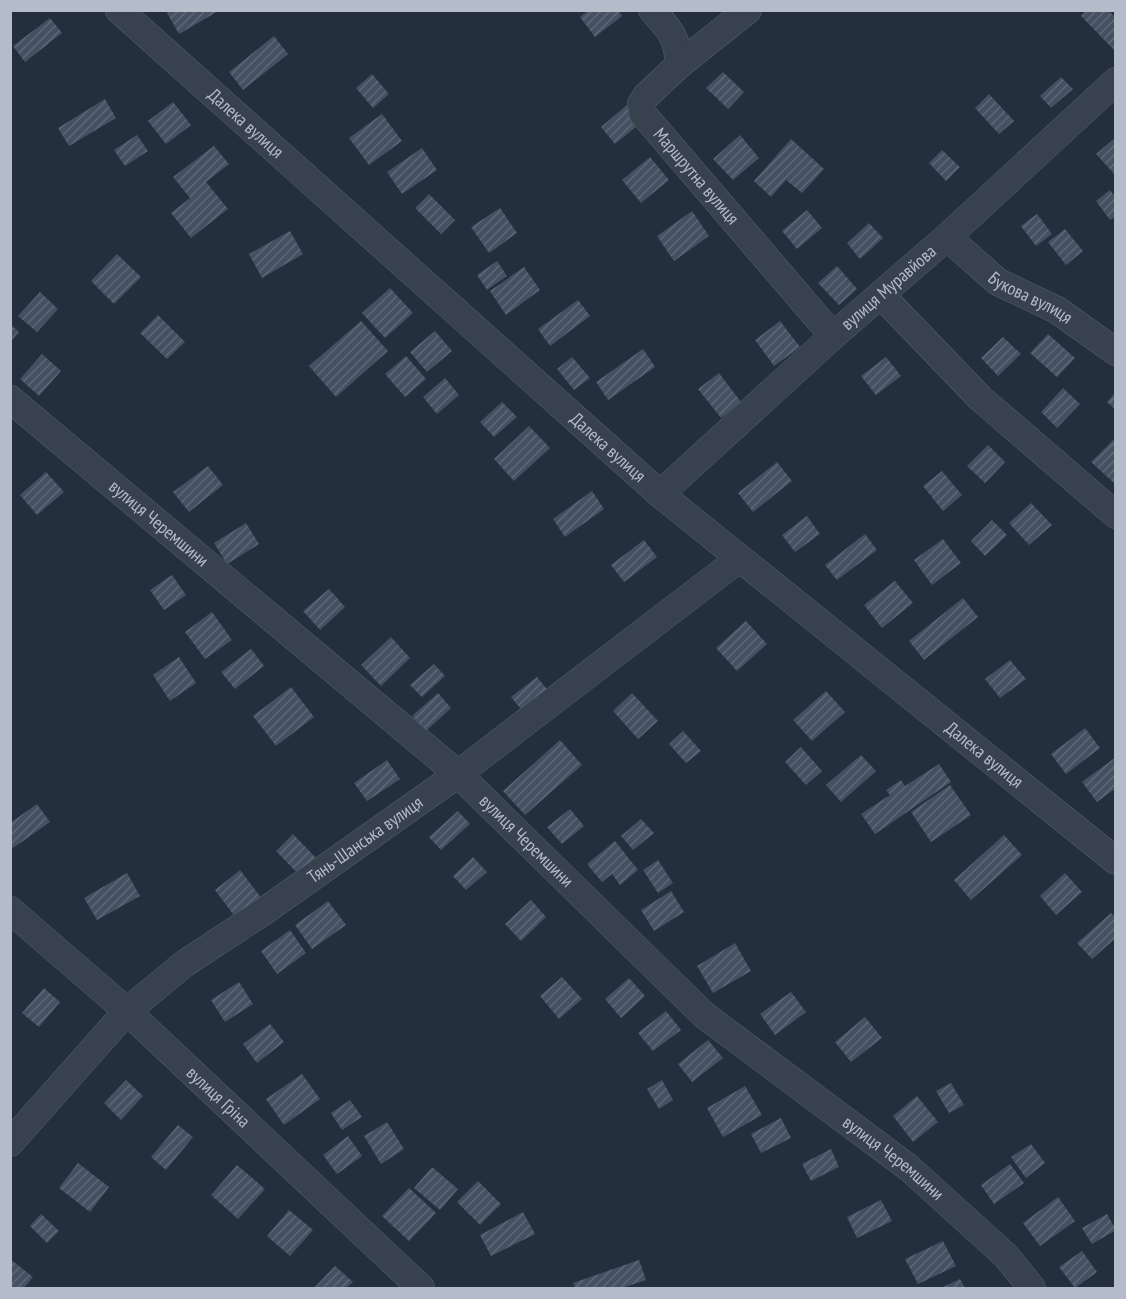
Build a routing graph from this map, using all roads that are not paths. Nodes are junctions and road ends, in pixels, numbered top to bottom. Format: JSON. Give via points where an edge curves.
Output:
{"nodes":[{"id":1,"x":119,"y":10,"type":"edge"},
{"id":2,"x":652,"y":10,"type":"edge"},
{"id":3,"x":748,"y":10,"type":"edge"},
{"id":4,"x":679,"y":65,"type":"junction"},
{"id":5,"x":1116,"y":81,"type":"edge"},
{"id":6,"x":947,"y":237,"type":"junction"},
{"id":7,"x":881,"y":295,"type":"junction"},
{"id":8,"x":833,"y":336,"type":"junction"},
{"id":9,"x":1116,"y":352,"type":"edge"},
{"id":10,"x":10,"y":399,"type":"edge"},
{"id":11,"x":660,"y":494,"type":"junction"},
{"id":12,"x":1116,"y":515,"type":"edge"},
{"id":13,"x":739,"y":559,"type":"junction"},
{"id":14,"x":458,"y":774,"type":"junction"},
{"id":15,"x":1116,"y":861,"type":"edge"},
{"id":16,"x":10,"y":910,"type":"edge"},
{"id":17,"x":127,"y":1011,"type":"junction"},
{"id":18,"x":10,"y":1143,"type":"edge"},
{"id":19,"x":421,"y":1288,"type":"edge"},
{"id":20,"x":1032,"y":1288,"type":"edge"}],
"edges":[{"from":1,"to":11,"type":"street","name":"Далека вулиця"},
{"from":2,"to":4,"type":"street","via":[[671,32],[678,47]]},
{"from":3,"to":4,"type":"street"},
{"from":4,"to":8,"type":"street","name":"Маршрутна вулиця","via":[[646,96],[641,104],[643,114]]},
{"from":5,"to":6,"type":"street","name":"вулиця Муравйова"},
{"from":6,"to":7,"type":"street","name":"вулиця Муравйова"},
{"from":6,"to":9,"type":"street","name":"Букова вулиця","via":[[998,282],[1057,310]]},
{"from":7,"to":8,"type":"street","name":"вулиця Муравйова"},
{"from":7,"to":12,"type":"street","via":[[981,399]]},
{"from":8,"to":11,"type":"street","name":"вулиця Муравйова"},
{"from":10,"to":14,"type":"street","name":"вулиця Черемшини"},
{"from":11,"to":13,"type":"street","name":"Далека вулиця"},
{"from":13,"to":14,"type":"street","name":"Тянь-Шанська вулиця"},
{"from":13,"to":15,"type":"street","name":"Далека вулиця"},
{"from":14,"to":17,"type":"street","name":"Тянь-Шанська вулиця","via":[[184,964]]},
{"from":14,"to":20,"type":"street","name":"вулиця Черемшини","via":[[704,1015],[909,1168],[1005,1255]]},
{"from":16,"to":17,"type":"street","name":"вулиця Гріна"},
{"from":17,"to":18,"type":"street","name":"Тянь-Шанська вулиця"},
{"from":17,"to":19,"type":"street","name":"вулиця Гріна"}]}
